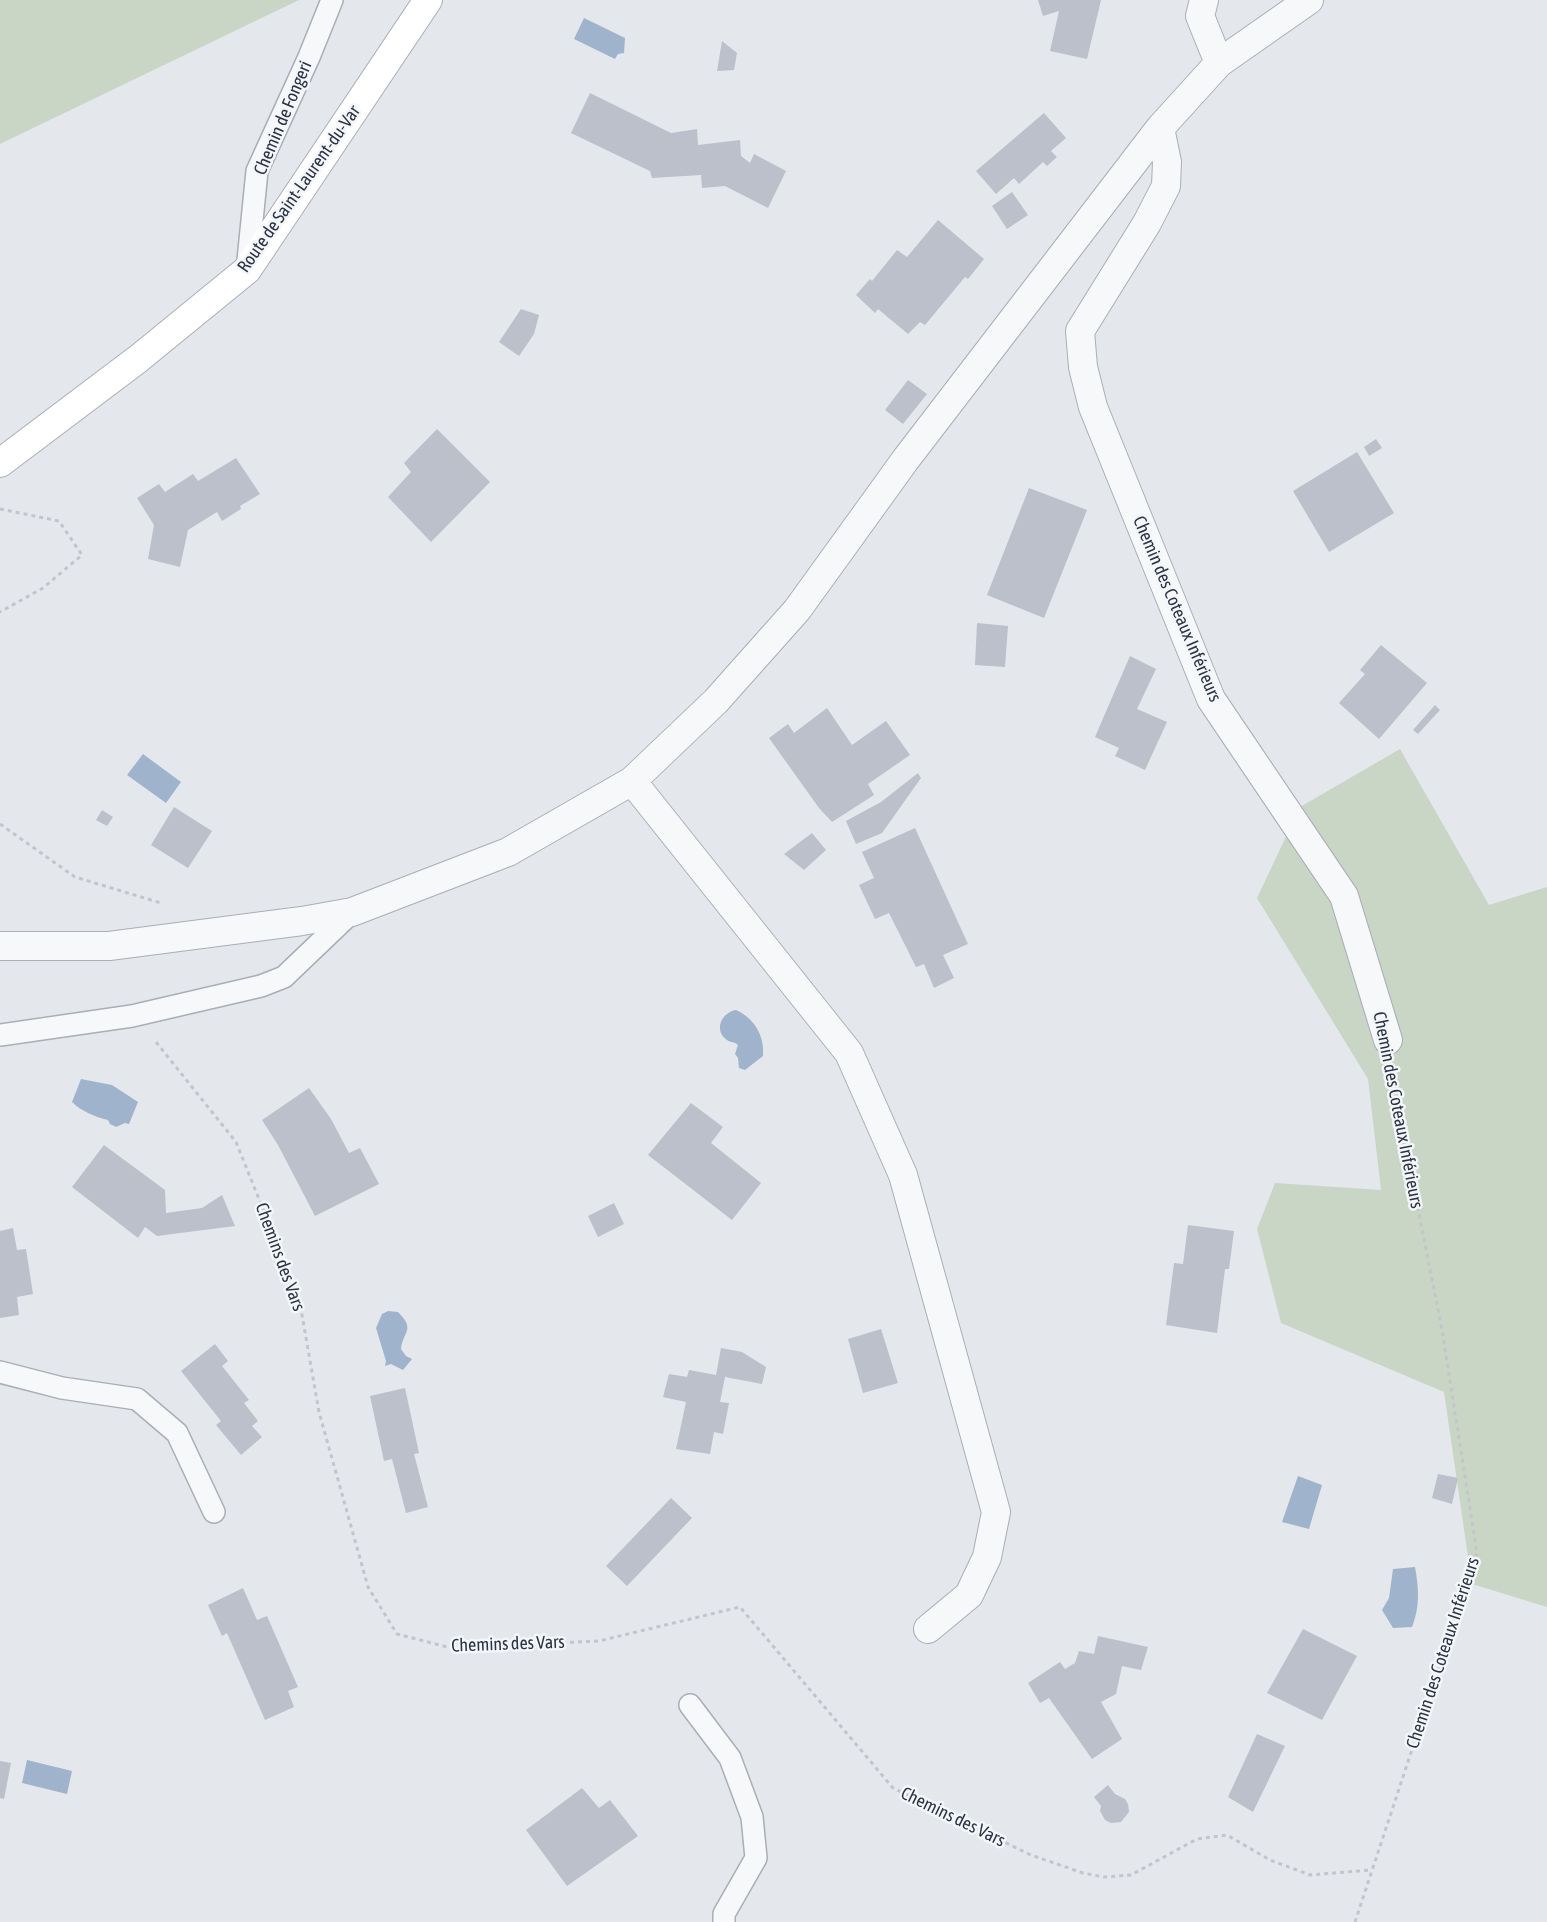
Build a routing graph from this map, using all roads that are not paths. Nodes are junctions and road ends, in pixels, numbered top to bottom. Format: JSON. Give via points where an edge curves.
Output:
{"nodes":[{"id":1,"x":332,"y":0,"type":"edge"},
{"id":2,"x":428,"y":0,"type":"edge"},
{"id":3,"x":1204,"y":0,"type":"edge"},
{"id":4,"x":1309,"y":0,"type":"edge"},
{"id":5,"x":1219,"y":63,"type":"junction"},
{"id":6,"x":1160,"y":128,"type":"junction"},
{"id":7,"x":247,"y":270,"type":"junction"},
{"id":8,"x":0,"y":463,"type":"edge"},
{"id":9,"x":632,"y":781,"type":"junction"},
{"id":10,"x":352,"y":912,"type":"junction"},
{"id":11,"x":0,"y":946,"type":"edge"},
{"id":12,"x":0,"y":1034,"type":"edge"},
{"id":13,"x":1388,"y":1040,"type":"road end"},
{"id":14,"x":0,"y":1372,"type":"edge"},
{"id":15,"x":214,"y":1512,"type":"dead end"},
{"id":16,"x":928,"y":1629,"type":"dead end"},
{"id":17,"x":690,"y":1705,"type":"dead end"},
{"id":18,"x":724,"y":1922,"type":"edge"}],
"edges":[{"from":1,"to":7,"type":"lane","name":"Chemin de Fongeri","via":[[258,170]]},
{"from":2,"to":7,"type":"street","name":"Route de Saint-Laurent-du-Var"},
{"from":3,"to":5,"type":"street","via":[[1200,16]]},
{"from":4,"to":5,"type":"street"},
{"from":5,"to":6,"type":"street"},
{"from":6,"to":9,"type":"street","via":[[906,459],[797,610],[716,700]]},
{"from":6,"to":13,"type":"street","name":"Chemin des Coteaux Inférieurs","via":[[1167,162],[1166,186],[1147,223],[1080,331],[1083,367],[1093,407],[1211,699],[1344,896]]},
{"from":7,"to":8,"type":"street","name":"Route de Saint-Laurent-du-Var","via":[[138,359]]},
{"from":9,"to":10,"type":"street","via":[[508,852]]},
{"from":9,"to":16,"type":"street","via":[[849,1053],[903,1175],[996,1512],[987,1557],[969,1595]]},
{"from":10,"to":11,"type":"street","via":[[109,946]]},
{"from":10,"to":12,"type":"lane","via":[[284,977],[261,986],[132,1016]]},
{"from":14,"to":15,"type":"lane","via":[[62,1388],[137,1399],[177,1433]]},
{"from":17,"to":18,"type":"lane","via":[[730,1758],[752,1817],[756,1858],[724,1914]]}]}
